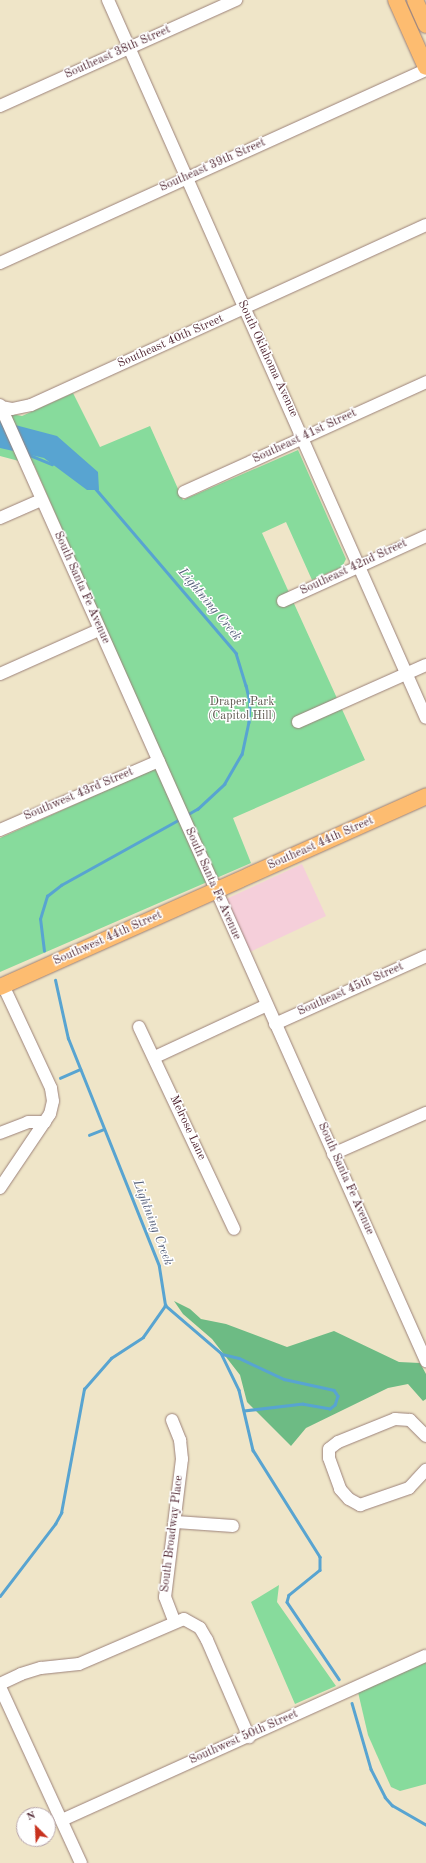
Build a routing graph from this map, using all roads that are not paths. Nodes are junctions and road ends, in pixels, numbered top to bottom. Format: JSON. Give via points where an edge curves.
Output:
{"nodes":[{"id":1,"x":108,"y":0,"type":"edge"},
{"id":2,"x":236,"y":0,"type":"edge"},
{"id":3,"x":396,"y":0,"type":"edge"},
{"id":4,"x":415,"y":0,"type":"edge"},
{"id":5,"x":426,"y":25,"type":"edge"},
{"id":6,"x":130,"y":48,"type":"junction"},
{"id":7,"x":426,"y":68,"type":"edge"},
{"id":8,"x":0,"y":106,"type":"edge"},
{"id":9,"x":187,"y":178,"type":"junction"},
{"id":10,"x":426,"y":225,"type":"edge"},
{"id":11,"x":0,"y":263,"type":"edge"},
{"id":12,"x":243,"y":309,"type":"junction"},
{"id":13,"x":426,"y":382,"type":"edge"},
{"id":14,"x":0,"y":406,"type":"edge"},
{"id":15,"x":303,"y":437,"type":"junction"},
{"id":16,"x":184,"y":492,"type":"dead end"},
{"id":17,"x":41,"y":500,"type":"junction"},
{"id":18,"x":0,"y":518,"type":"edge"},
{"id":19,"x":426,"y":536,"type":"edge"},
{"id":20,"x":358,"y":567,"type":"junction"},
{"id":21,"x":283,"y":601,"type":"dead end"},
{"id":22,"x":99,"y":630,"type":"junction"},
{"id":23,"x":426,"y":665,"type":"edge"},
{"id":24,"x":407,"y":673,"type":"junction"},
{"id":25,"x":0,"y":674,"type":"edge"},
{"id":26,"x":426,"y":718,"type":"edge"},
{"id":27,"x":298,"y":722,"type":"dead end"},
{"id":28,"x":159,"y":761,"type":"junction"},
{"id":29,"x":426,"y":796,"type":"edge"},
{"id":30,"x":0,"y":830,"type":"edge"},
{"id":31,"x":215,"y":892,"type":"junction"},
{"id":32,"x":426,"y":956,"type":"edge"},
{"id":33,"x":2,"y":986,"type":"edge"},
{"id":34,"x":267,"y":1005,"type":"junction"},
{"id":35,"x":275,"y":1024,"type":"junction"},
{"id":36,"x":139,"y":1027,"type":"dead end"},
{"id":37,"x":155,"y":1057,"type":"junction"},
{"id":38,"x":426,"y":1113,"type":"edge"},
{"id":39,"x":45,"y":1122,"type":"junction"},
{"id":40,"x":0,"y":1133,"type":"edge"},
{"id":41,"x":334,"y":1154,"type":"junction"},
{"id":42,"x":0,"y":1188,"type":"edge"},
{"id":43,"x":234,"y":1229,"type":"dead end"},
{"id":44,"x":426,"y":1362,"type":"edge"},
{"id":45,"x":172,"y":1420,"type":"dead end"},
{"id":46,"x":426,"y":1436,"type":"edge"},
{"id":47,"x":426,"y":1470,"type":"edge"},
{"id":48,"x":176,"y":1522,"type":"junction"},
{"id":49,"x":233,"y":1526,"type":"dead end"},
{"id":50,"x":174,"y":1621,"type":"junction"},
{"id":51,"x":426,"y":1656,"type":"edge"},
{"id":52,"x":0,"y":1686,"type":"edge"},
{"id":53,"x":249,"y":1737,"type":"junction"},
{"id":54,"x":62,"y":1820,"type":"junction"},
{"id":55,"x":81,"y":1863,"type":"edge"}],
"edges":[{"from":1,"to":6,"type":"street","name":"South Oklahoma Avenue"},
{"from":2,"to":6,"type":"street","name":"Southeast 38th Street"},
{"from":3,"to":7,"type":"main road"},
{"from":4,"to":5,"type":"main road"},
{"from":6,"to":8,"type":"street","name":"Southeast 38th Street"},
{"from":6,"to":9,"type":"street","name":"South Oklahoma Avenue"},
{"from":7,"to":9,"type":"street","name":"Southeast 39th Street"},
{"from":9,"to":11,"type":"street","name":"Southeast 39th Street"},
{"from":9,"to":12,"type":"street","name":"South Oklahoma Avenue"},
{"from":10,"to":12,"type":"street","name":"Southeast 40th Street"},
{"from":12,"to":14,"type":"street","name":"Southeast 40th Street","via":[[31,406],[12,409]]},
{"from":12,"to":15,"type":"street","name":"South Oklahoma Avenue"},
{"from":13,"to":15,"type":"street","name":"Southeast 41st Street"},
{"from":14,"to":17,"type":"street","name":"South Santa Fe Avenue"},
{"from":15,"to":16,"type":"street","name":"Southeast 41st Street"},
{"from":15,"to":20,"type":"street","name":"South Oklahoma Avenue"},
{"from":17,"to":18,"type":"street"},
{"from":17,"to":22,"type":"street","name":"South Santa Fe Avenue"},
{"from":19,"to":20,"type":"street","name":"Southeast 42nd Street"},
{"from":20,"to":21,"type":"street","name":"Southeast 42nd Street"},
{"from":20,"to":24,"type":"street","name":"South Oklahoma Avenue"},
{"from":22,"to":25,"type":"street"},
{"from":22,"to":28,"type":"street","name":"South Santa Fe Avenue"},
{"from":23,"to":24,"type":"street"},
{"from":24,"to":26,"type":"street","name":"South Oklahoma Avenue"},
{"from":24,"to":27,"type":"street"},
{"from":28,"to":30,"type":"street","name":"Southwest 43rd Street"},
{"from":28,"to":31,"type":"street","name":"South Santa Fe Avenue"},
{"from":29,"to":31,"type":"main road","name":"Southeast 44th Street"},
{"from":31,"to":33,"type":"main road","name":"Southwest 44th Street"},
{"from":31,"to":34,"type":"street","name":"South Santa Fe Avenue"},
{"from":32,"to":35,"type":"street","name":"Southeast 45th Street"},
{"from":33,"to":39,"type":"street","via":[[51,1088],[52,1105]]},
{"from":34,"to":35,"type":"street","name":"South Santa Fe Avenue"},
{"from":34,"to":37,"type":"street"},
{"from":35,"to":41,"type":"street","name":"South Santa Fe Avenue"},
{"from":36,"to":37,"type":"street","name":"Melrose Lane"},
{"from":37,"to":43,"type":"street","name":"Melrose Lane"},
{"from":38,"to":41,"type":"street"},
{"from":39,"to":40,"type":"street","via":[[28,1122]]},
{"from":39,"to":42,"type":"street"},
{"from":41,"to":44,"type":"street","name":"South Santa Fe Avenue"},
{"from":45,"to":48,"type":"street","name":"South Broadway Place","via":[[180,1440],[182,1459]]},
{"from":46,"to":47,"type":"street","via":[[410,1420],[395,1420],[338,1442],[330,1449],[329,1458],[340,1489],[349,1499],[360,1505],[409,1488]]},
{"from":48,"to":49,"type":"street"},
{"from":48,"to":50,"type":"street","name":"South Broadway Place","via":[[165,1597]]},
{"from":50,"to":52,"type":"street","via":[[114,1651],[80,1664],[41,1668],[21,1674]]},
{"from":50,"to":53,"type":"street","via":[[184,1619],[200,1628]]},
{"from":51,"to":53,"type":"street","name":"Southwest 50th Street"},
{"from":52,"to":54,"type":"street"},
{"from":53,"to":54,"type":"street","name":"Southwest 50th Street"},
{"from":54,"to":55,"type":"street"}]}
